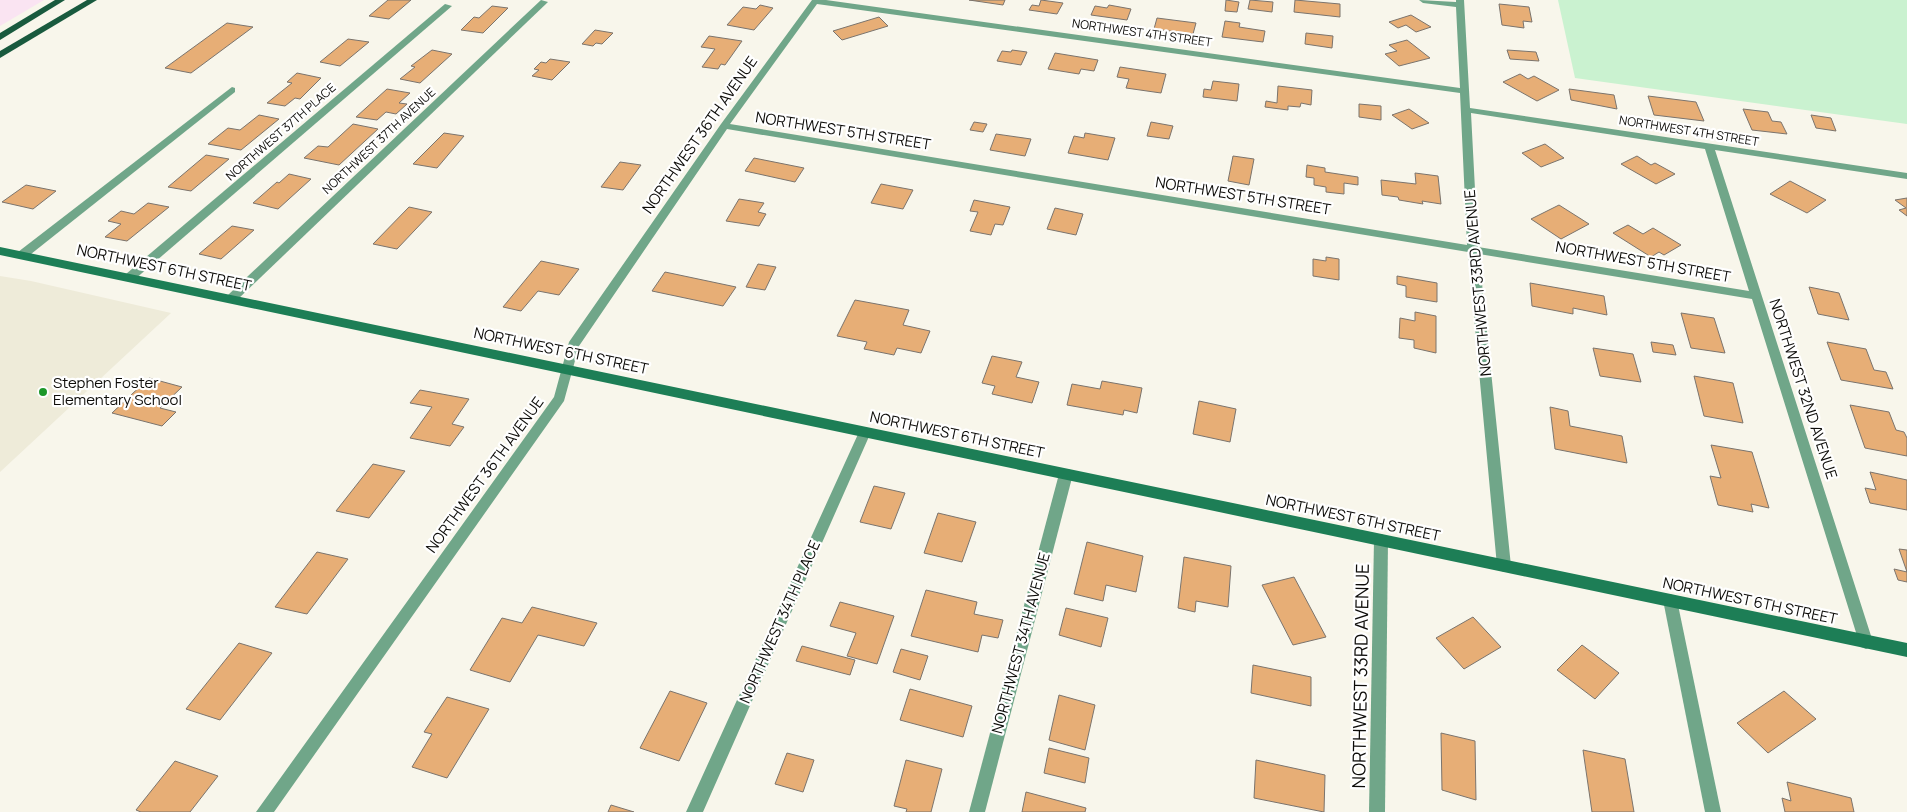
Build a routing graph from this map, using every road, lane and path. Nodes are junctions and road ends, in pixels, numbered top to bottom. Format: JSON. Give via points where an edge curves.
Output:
{"nodes":[{"id":1,"x":61,"y":0,"type":"edge"},
{"id":2,"x":93,"y":0,"type":"edge"},
{"id":3,"x":816,"y":0,"type":"edge"},
{"id":4,"x":1423,"y":0,"type":"edge"},
{"id":5,"x":544,"y":2,"type":"dead end"},
{"id":6,"x":1460,"y":2,"type":"edge"},
{"id":7,"x":448,"y":6,"type":"dead end"},
{"id":8,"x":0,"y":37,"type":"edge"},
{"id":9,"x":0,"y":55,"type":"edge"},
{"id":10,"x":232,"y":90,"type":"dead end"},
{"id":11,"x":1466,"y":90,"type":"junction"},
{"id":12,"x":1467,"y":110,"type":"junction"},
{"id":13,"x":724,"y":126,"type":"junction"},
{"id":14,"x":1710,"y":147,"type":"junction"},
{"id":15,"x":1907,"y":176,"type":"edge"},
{"id":16,"x":1473,"y":248,"type":"junction"},
{"id":17,"x":0,"y":251,"type":"edge"},
{"id":18,"x":22,"y":255,"type":"junction"},
{"id":19,"x":130,"y":277,"type":"junction"},
{"id":20,"x":1757,"y":296,"type":"junction"},
{"id":21,"x":232,"y":298,"type":"junction"},
{"id":22,"x":567,"y":369,"type":"junction"},
{"id":23,"x":865,"y":432,"type":"junction"},
{"id":24,"x":1066,"y":474,"type":"junction"},
{"id":25,"x":1381,"y":540,"type":"junction"},
{"id":26,"x":1504,"y":566,"type":"junction"},
{"id":27,"x":1670,"y":600,"type":"junction"},
{"id":28,"x":1866,"y":642,"type":"junction"},
{"id":29,"x":1907,"y":650,"type":"edge"},
{"id":30,"x":264,"y":812,"type":"edge"},
{"id":31,"x":694,"y":812,"type":"edge"},
{"id":32,"x":977,"y":812,"type":"edge"},
{"id":33,"x":1377,"y":812,"type":"edge"},
{"id":34,"x":1713,"y":812,"type":"edge"}],
"edges":[{"from":1,"to":8,"type":"main road"},
{"from":2,"to":9,"type":"main road"},
{"from":3,"to":11,"type":"street","name":"NORTHWEST 4TH STREET"},
{"from":3,"to":13,"type":"street","name":"NORTHWEST 36TH AVENUE"},
{"from":4,"to":6,"type":"street"},
{"from":5,"to":21,"type":"street","name":"NORTHWEST 37TH AVENUE"},
{"from":6,"to":11,"type":"street","name":"NORTHWEST 33RD AVENUE"},
{"from":7,"to":19,"type":"street","name":"NORTHWEST 37TH PLACE"},
{"from":10,"to":18,"type":"street"},
{"from":11,"to":12,"type":"street","name":"NORTHWEST 33RD AVENUE"},
{"from":12,"to":14,"type":"street","name":"NORTHWEST 4TH STREET"},
{"from":12,"to":16,"type":"street","name":"NORTHWEST 33RD AVENUE"},
{"from":13,"to":16,"type":"street","name":"NORTHWEST 5TH STREET"},
{"from":13,"to":22,"type":"street","name":"NORTHWEST 36TH AVENUE","via":[[573,345]]},
{"from":14,"to":15,"type":"street","name":"NORTHWEST 4TH STREET"},
{"from":14,"to":20,"type":"street","name":"NORTHWEST 32ND AVENUE"},
{"from":16,"to":20,"type":"street","name":"NORTHWEST 5TH STREET"},
{"from":16,"to":26,"type":"street","name":"NORTHWEST 33RD AVENUE"},
{"from":17,"to":18,"type":"main road","name":"NORTHWEST 6TH STREET"},
{"from":18,"to":19,"type":"main road","name":"NORTHWEST 6TH STREET"},
{"from":19,"to":21,"type":"main road","name":"NORTHWEST 6TH STREET"},
{"from":20,"to":28,"type":"street","name":"NORTHWEST 32ND AVENUE"},
{"from":21,"to":22,"type":"main road","name":"NORTHWEST 6TH STREET"},
{"from":22,"to":23,"type":"main road","name":"NORTHWEST 6TH STREET"},
{"from":22,"to":30,"type":"street","name":"NORTHWEST 36TH AVENUE","via":[[560,398]]},
{"from":23,"to":24,"type":"main road","name":"NORTHWEST 6TH STREET"},
{"from":23,"to":31,"type":"street","name":"NORTHWEST 34TH PLACE"},
{"from":24,"to":25,"type":"main road","name":"NORTHWEST 6TH STREET"},
{"from":24,"to":32,"type":"street","name":"NORTHWEST 34TH AVENUE"},
{"from":25,"to":26,"type":"main road","name":"NORTHWEST 6TH STREET"},
{"from":25,"to":33,"type":"street","name":"NORTHWEST 33RD AVENUE"},
{"from":26,"to":27,"type":"main road","name":"NORTHWEST 6TH STREET"},
{"from":27,"to":28,"type":"main road","name":"NORTHWEST 6TH STREET"},
{"from":27,"to":34,"type":"street"},
{"from":28,"to":29,"type":"main road","name":"NORTHWEST 6TH STREET"}]}
